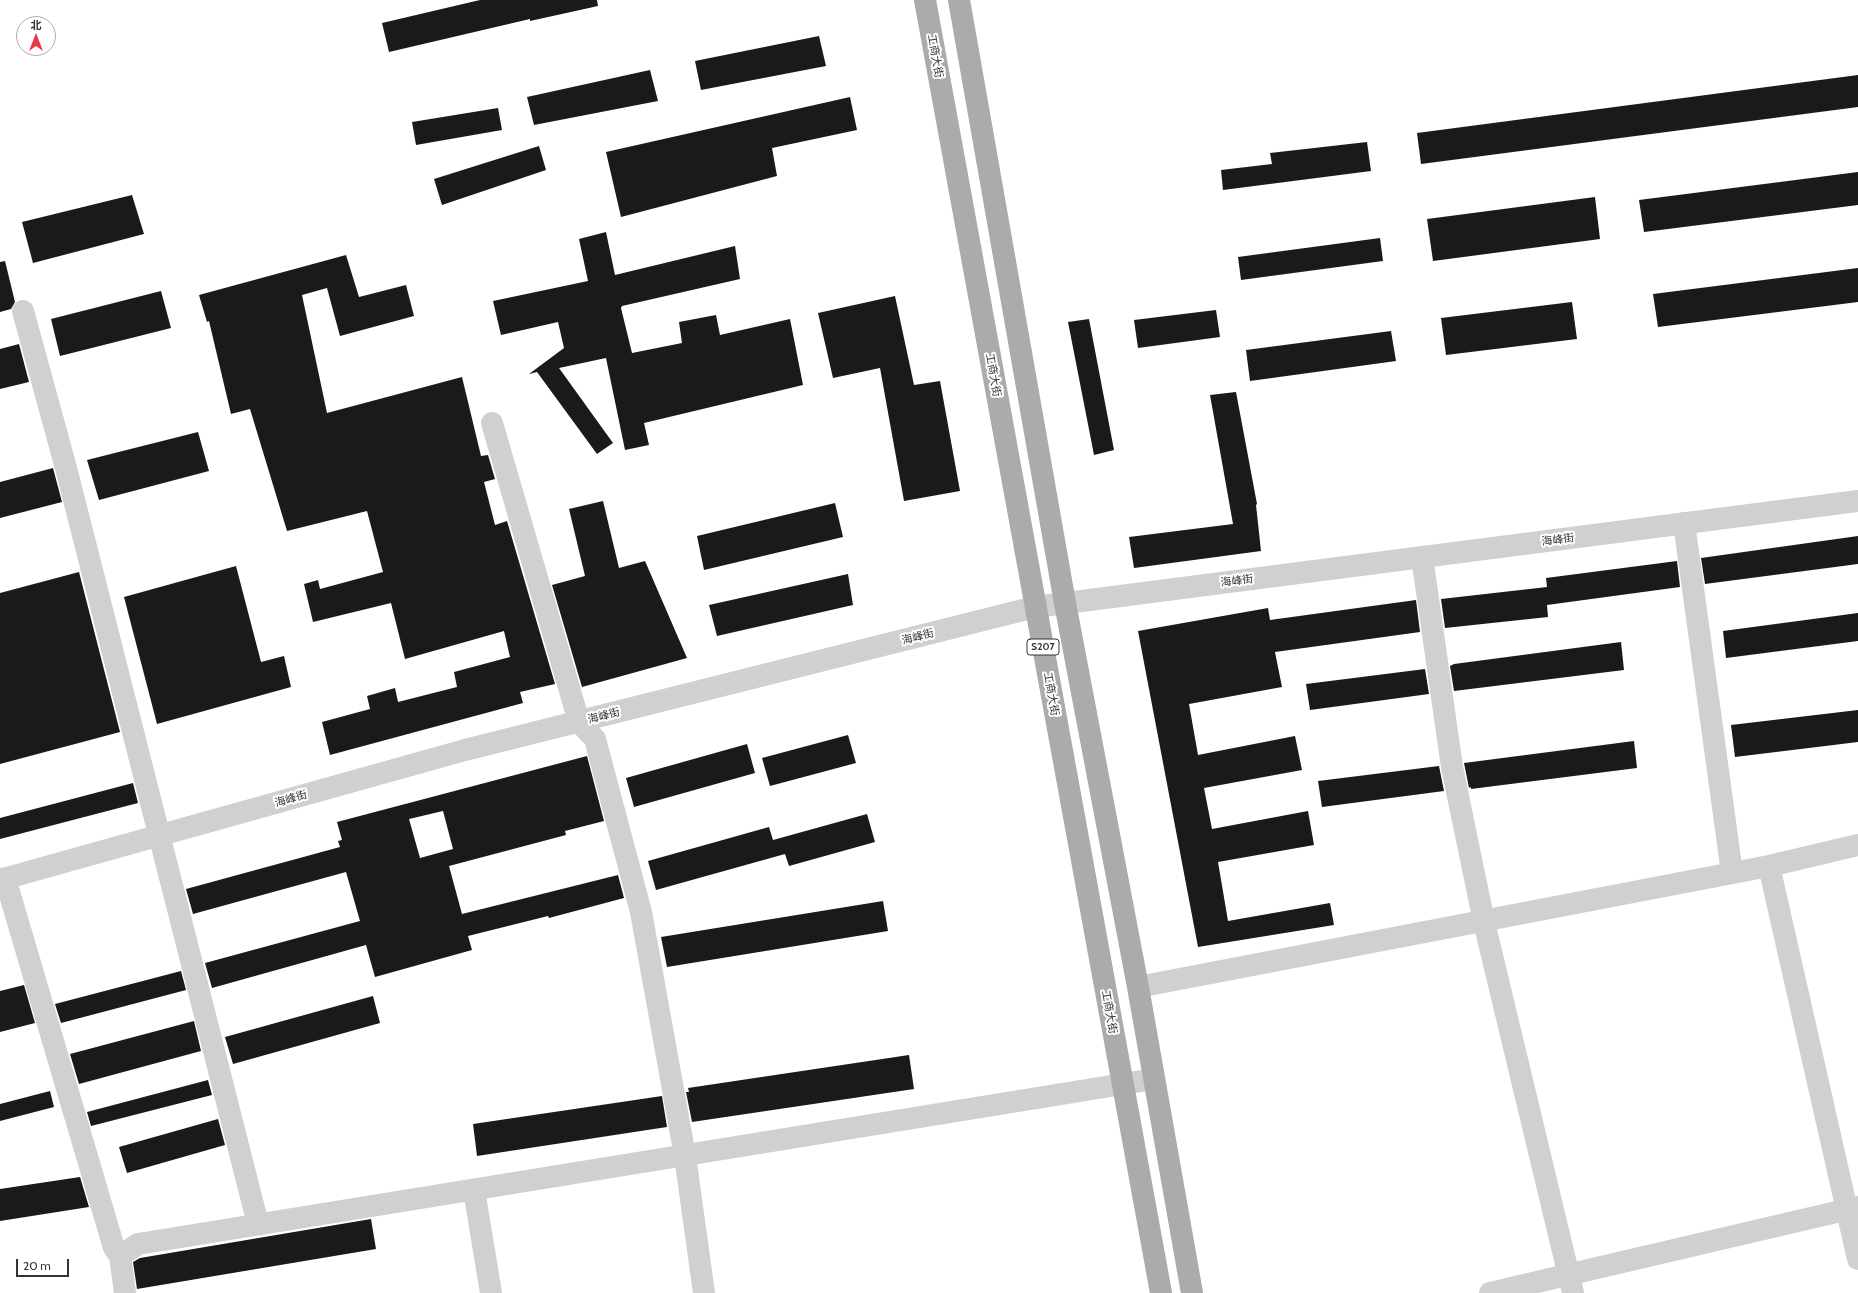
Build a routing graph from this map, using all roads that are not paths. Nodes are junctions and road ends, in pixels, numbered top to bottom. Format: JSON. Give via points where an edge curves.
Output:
{"nodes":[{"id":1,"x":925,"y":0,"type":"edge"},
{"id":2,"x":959,"y":0,"type":"edge"},
{"id":3,"x":23,"y":311,"type":"dead end"},
{"id":4,"x":492,"y":423,"type":"dead end"},
{"id":5,"x":1858,"y":501,"type":"edge"},
{"id":6,"x":1684,"y":524,"type":"junction"},
{"id":7,"x":1422,"y":557,"type":"junction"},
{"id":8,"x":1065,"y":603,"type":"junction"},
{"id":9,"x":1035,"y":607,"type":"junction"},
{"id":10,"x":579,"y":722,"type":"junction"},
{"id":11,"x":160,"y":836,"type":"junction"},
{"id":12,"x":1858,"y":845,"type":"edge"},
{"id":13,"x":1768,"y":866,"type":"junction"},
{"id":14,"x":1732,"y":872,"type":"junction"},
{"id":15,"x":2,"y":879,"type":"edge"},
{"id":16,"x":1138,"y":987,"type":"junction"},
{"id":17,"x":1154,"y":1079,"type":"junction"},
{"id":18,"x":1123,"y":1085,"type":"junction"},
{"id":19,"x":685,"y":1156,"type":"junction"},
{"id":20,"x":474,"y":1190,"type":"junction"},
{"id":21,"x":1852,"y":1208,"type":"edge"},
{"id":22,"x":258,"y":1224,"type":"junction"},
{"id":23,"x":120,"y":1256,"type":"junction"},
{"id":24,"x":1858,"y":1258,"type":"edge"},
{"id":25,"x":1571,"y":1284,"type":"edge"},
{"id":26,"x":125,"y":1293,"type":"edge"},
{"id":27,"x":492,"y":1293,"type":"edge"},
{"id":28,"x":704,"y":1293,"type":"edge"},
{"id":29,"x":1161,"y":1293,"type":"edge"},
{"id":30,"x":1192,"y":1293,"type":"edge"},
{"id":31,"x":1490,"y":1293,"type":"edge"}],
"edges":[{"from":1,"to":9,"type":"main road","name":"工商大街","number":"S207"},
{"from":2,"to":8,"type":"main road","number":"S207"},
{"from":3,"to":11,"type":"street"},
{"from":4,"to":10,"type":"street"},
{"from":5,"to":6,"type":"street","name":"海峰街"},
{"from":6,"to":7,"type":"street","name":"海峰街"},
{"from":6,"to":14,"type":"street"},
{"from":7,"to":8,"type":"street","name":"海峰街"},
{"from":7,"to":25,"type":"street","via":[[1452,767],[1484,922]]},
{"from":8,"to":9,"type":"street","name":"海峰街"},
{"from":8,"to":16,"type":"main road","number":"S207"},
{"from":9,"to":10,"type":"street","name":"海峰街"},
{"from":9,"to":18,"type":"main road","name":"工商大街","number":"S207"},
{"from":10,"to":11,"type":"street","name":"海峰街","via":[[465,750]]},
{"from":10,"to":19,"type":"street","via":[[595,739],[641,912]]},
{"from":11,"to":15,"type":"street","name":"海峰街"},
{"from":11,"to":22,"type":"street"},
{"from":12,"to":13,"type":"street"},
{"from":13,"to":14,"type":"street"},
{"from":13,"to":21,"type":"street"},
{"from":14,"to":16,"type":"street"},
{"from":15,"to":23,"type":"street","via":[[114,1248]]},
{"from":16,"to":17,"type":"main road","number":"S207"},
{"from":17,"to":18,"type":"street"},
{"from":17,"to":30,"type":"main road","number":"S207"},
{"from":18,"to":19,"type":"street"},
{"from":18,"to":29,"type":"main road","name":"工商大街","number":"S207"},
{"from":19,"to":20,"type":"street"},
{"from":19,"to":28,"type":"street"},
{"from":20,"to":22,"type":"street"},
{"from":20,"to":27,"type":"street"},
{"from":21,"to":24,"type":"street"},
{"from":21,"to":25,"type":"street"},
{"from":22,"to":23,"type":"street","via":[[138,1244]]},
{"from":23,"to":26,"type":"street"},
{"from":25,"to":31,"type":"street"}]}
